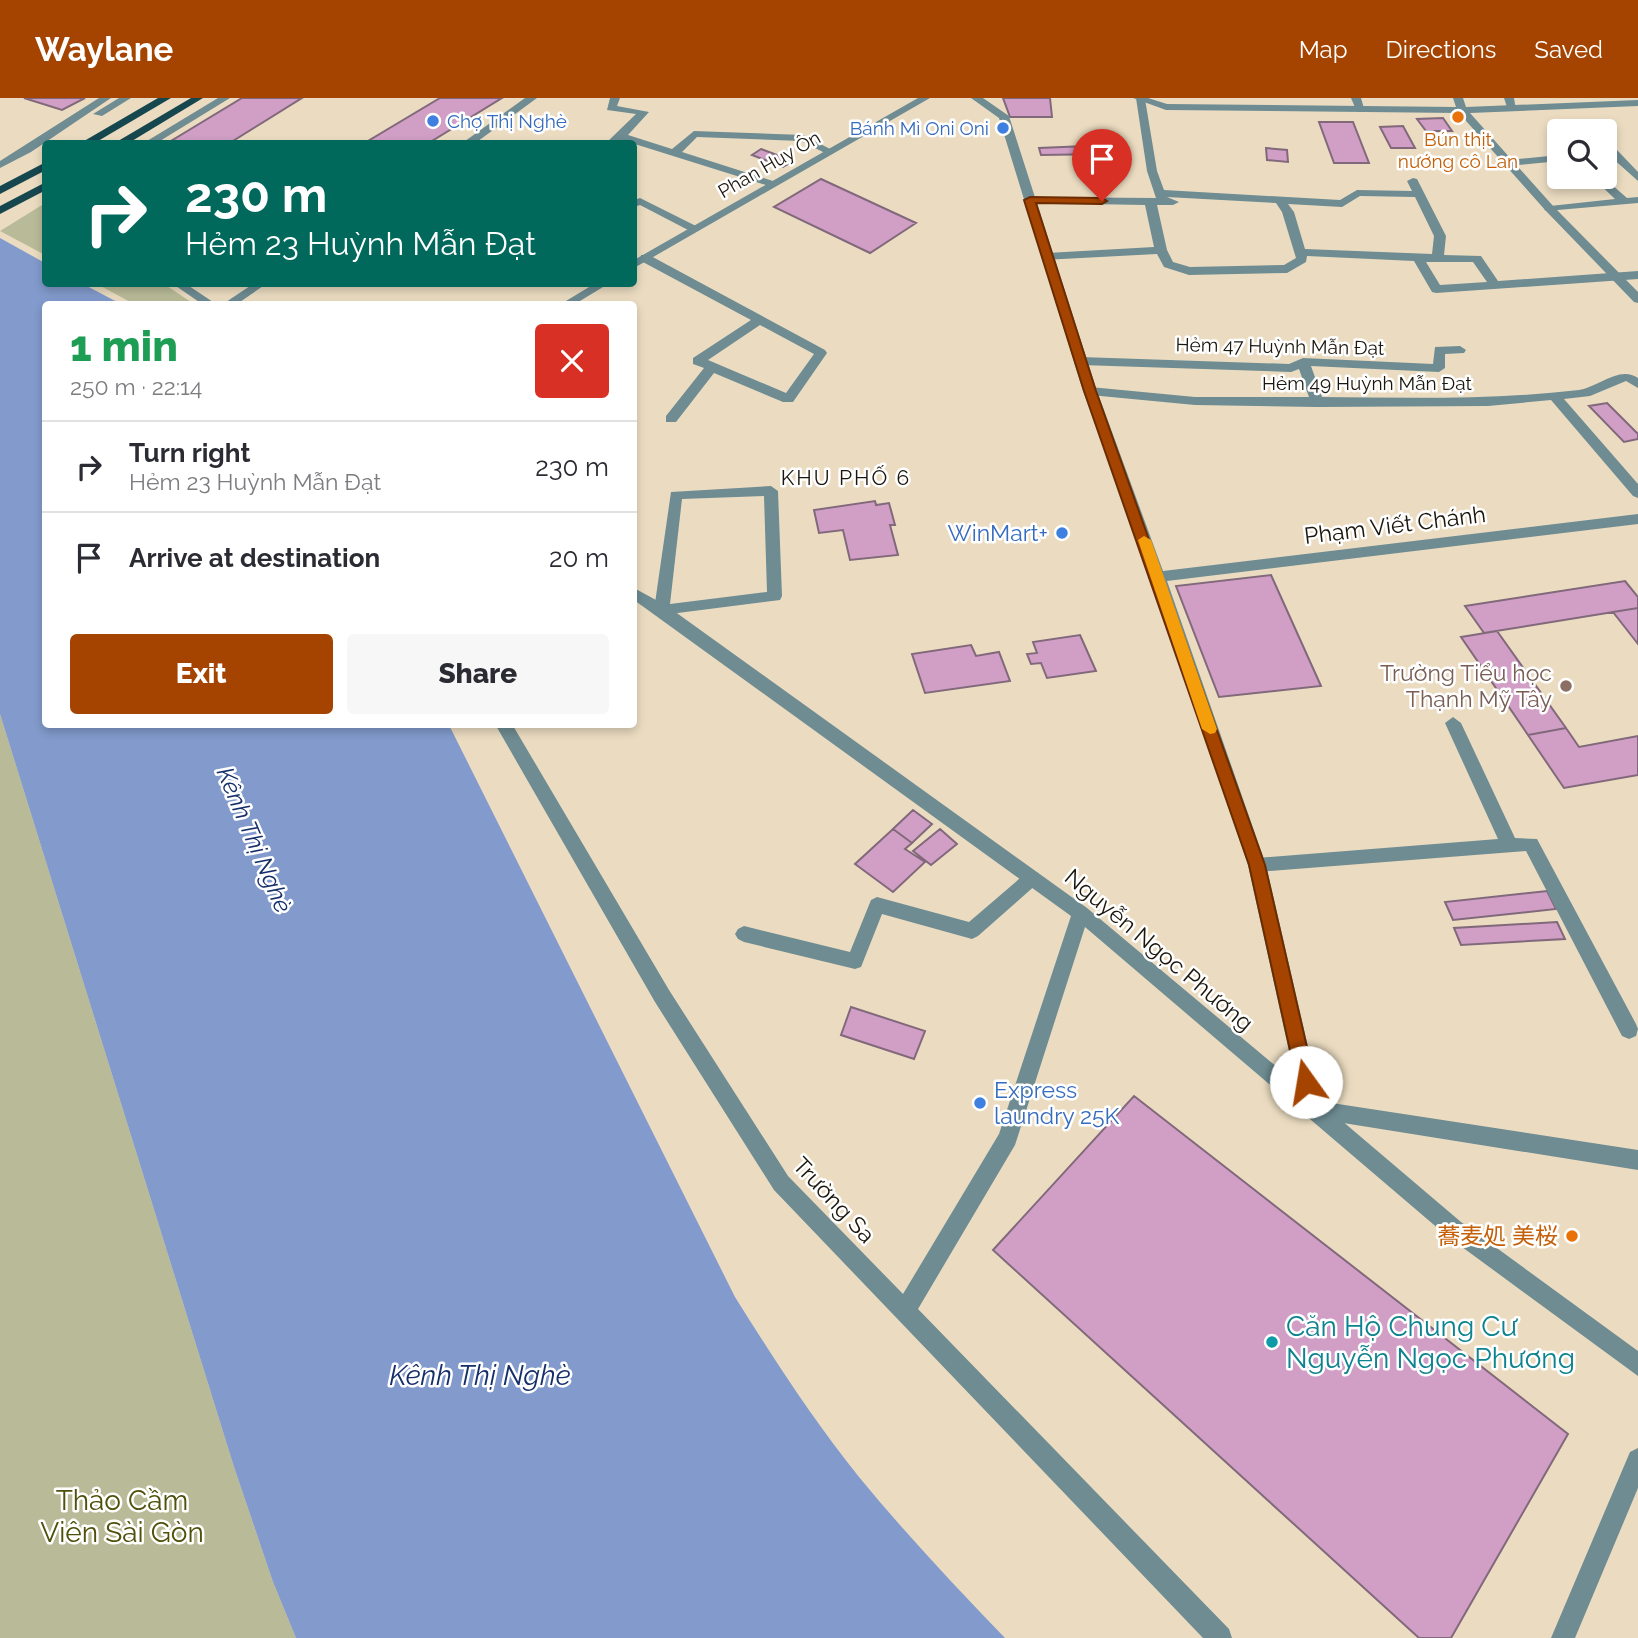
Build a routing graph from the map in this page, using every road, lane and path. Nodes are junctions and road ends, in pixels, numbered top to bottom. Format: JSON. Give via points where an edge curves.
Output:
{"nodes":[{"id":1,"x":106,"y":98,"type":"edge"},
{"id":2,"x":126,"y":98,"type":"edge"},
{"id":3,"x":166,"y":98,"type":"edge"},
{"id":4,"x":198,"y":98,"type":"edge"},
{"id":5,"x":225,"y":98,"type":"edge"},
{"id":6,"x":533,"y":98,"type":"edge"},
{"id":7,"x":615,"y":98,"type":"edge"},
{"id":8,"x":925,"y":98,"type":"edge"},
{"id":9,"x":976,"y":98,"type":"edge"},
{"id":10,"x":1139,"y":98,"type":"edge"},
{"id":11,"x":1356,"y":98,"type":"edge"},
{"id":12,"x":1458,"y":98,"type":"edge"},
{"id":13,"x":1511,"y":103,"type":"edge"},
{"id":14,"x":1638,"y":103,"type":"edge"},
{"id":15,"x":1361,"y":110,"type":"junction"},
{"id":16,"x":1462,"y":110,"type":"junction"},
{"id":17,"x":621,"y":136,"type":"junction"},
{"id":18,"x":47,"y":137,"type":"junction"},
{"id":19,"x":92,"y":140,"type":"edge"},
{"id":20,"x":125,"y":140,"type":"edge"},
{"id":21,"x":155,"y":140,"type":"edge"},
{"id":22,"x":472,"y":140,"type":"edge"},
{"id":23,"x":616,"y":140,"type":"edge"},
{"id":24,"x":635,"y":140,"type":"edge"},
{"id":25,"x":637,"y":141,"type":"edge"},
{"id":26,"x":829,"y":151,"type":"junction"},
{"id":27,"x":676,"y":152,"type":"junction"},
{"id":28,"x":1617,"y":156,"type":"edge"},
{"id":29,"x":1547,"y":160,"type":"edge"},
{"id":30,"x":0,"y":165,"type":"edge"},
{"id":31,"x":42,"y":167,"type":"edge"},
{"id":32,"x":1513,"y":167,"type":"junction"},
{"id":33,"x":1547,"y":168,"type":"edge"},
{"id":34,"x":1638,"y":178,"type":"edge"},
{"id":35,"x":1413,"y":181,"type":"dead end"},
{"id":36,"x":772,"y":184,"type":"junction"},
{"id":37,"x":42,"y":187,"type":"edge"},
{"id":38,"x":1610,"y":189,"type":"edge"},
{"id":39,"x":0,"y":191,"type":"edge"},
{"id":40,"x":1421,"y":194,"type":"junction"},
{"id":41,"x":1158,"y":199,"type":"junction"},
{"id":42,"x":1030,"y":200,"type":"junction"},
{"id":43,"x":1638,"y":200,"type":"edge"},
{"id":44,"x":637,"y":201,"type":"edge"},
{"id":45,"x":1624,"y":201,"type":"junction"},
{"id":46,"x":1285,"y":207,"type":"junction"},
{"id":47,"x":1550,"y":209,"type":"junction"},
{"id":48,"x":0,"y":211,"type":"edge"},
{"id":49,"x":694,"y":229,"type":"junction"},
{"id":50,"x":1161,"y":250,"type":"junction"},
{"id":51,"x":1300,"y":252,"type":"junction"},
{"id":52,"x":1047,"y":257,"type":"junction"},
{"id":53,"x":1418,"y":258,"type":"junction"},
{"id":54,"x":1438,"y":258,"type":"junction"},
{"id":55,"x":639,"y":261,"type":"edge"},
{"id":56,"x":1638,"y":275,"type":"edge"},
{"id":57,"x":1616,"y":276,"type":"junction"},
{"id":58,"x":1495,"y":285,"type":"junction"},
{"id":59,"x":184,"y":287,"type":"edge"},
{"id":60,"x":255,"y":287,"type":"edge"},
{"id":61,"x":597,"y":287,"type":"edge"},
{"id":62,"x":1638,"y":299,"type":"edge"},
{"id":63,"x":205,"y":301,"type":"edge"},
{"id":64,"x":234,"y":301,"type":"edge"},
{"id":65,"x":572,"y":301,"type":"edge"},
{"id":66,"x":760,"y":320,"type":"junction"},
{"id":67,"x":1460,"y":351,"type":"dead end"},
{"id":68,"x":1081,"y":360,"type":"junction"},
{"id":69,"x":1303,"y":362,"type":"junction"},
{"id":70,"x":712,"y":367,"type":"junction"},
{"id":71,"x":1638,"y":384,"type":"edge"},
{"id":72,"x":1090,"y":391,"type":"junction"},
{"id":73,"x":1554,"y":396,"type":"junction"},
{"id":74,"x":1317,"y":403,"type":"junction"},
{"id":75,"x":671,"y":419,"type":"dead end"},
{"id":76,"x":1638,"y":493,"type":"edge"},
{"id":77,"x":1635,"y":523,"type":"edge"},
{"id":78,"x":1158,"y":577,"type":"junction"},
{"id":79,"x":637,"y":595,"type":"edge"},
{"id":80,"x":662,"y":610,"type":"junction"},
{"id":81,"x":1453,"y":723,"type":"dead end"},
{"id":82,"x":505,"y":728,"type":"edge"},
{"id":83,"x":1510,"y":846,"type":"junction"},
{"id":84,"x":1257,"y":865,"type":"junction"},
{"id":85,"x":1032,"y":878,"type":"junction"},
{"id":86,"x":1081,"y":913,"type":"junction"},
{"id":87,"x":744,"y":934,"type":"dead end"},
{"id":88,"x":1629,"y":1030,"type":"dead end"},
{"id":89,"x":1312,"y":1109,"type":"junction"},
{"id":90,"x":1638,"y":1160,"type":"edge"},
{"id":91,"x":905,"y":1310,"type":"junction"},
{"id":92,"x":1638,"y":1365,"type":"edge"},
{"id":93,"x":1638,"y":1460,"type":"edge"},
{"id":94,"x":1220,"y":1638,"type":"edge"},
{"id":95,"x":1563,"y":1638,"type":"edge"}],
"edges":[{"from":1,"to":18,"type":"street"},
{"from":2,"to":18,"type":"street"},
{"from":3,"to":19,"type":"main road"},
{"from":4,"to":20,"type":"main road"},
{"from":5,"to":21,"type":"street"},
{"from":6,"to":22,"type":"street"},
{"from":7,"to":17,"type":"street","via":[[611,108],[644,112]]},
{"from":8,"to":26,"type":"street","name":"Phan Huy Ôn"},
{"from":9,"to":42,"type":"street","via":[[1004,116]]},
{"from":10,"to":15,"type":"street","via":[[1166,107]]},
{"from":10,"to":41,"type":"street"},
{"from":11,"to":15,"type":"street"},
{"from":12,"to":16,"type":"street"},
{"from":13,"to":14,"type":"street"},
{"from":13,"to":16,"type":"street"},
{"from":15,"to":16,"type":"street"},
{"from":16,"to":32,"type":"street"},
{"from":17,"to":23,"type":"street"},
{"from":17,"to":24,"type":"street"},
{"from":18,"to":30,"type":"street"},
{"from":25,"to":27,"type":"street"},
{"from":26,"to":27,"type":"street","via":[[803,138],[694,134]]},
{"from":26,"to":36,"type":"street","name":"Phan Huy Ôn"},
{"from":27,"to":36,"type":"street"},
{"from":28,"to":34,"type":"street"},
{"from":29,"to":32,"type":"street"},
{"from":31,"to":39,"type":"main road"},
{"from":32,"to":33,"type":"street"},
{"from":32,"to":47,"type":"street"},
{"from":35,"to":40,"type":"street"},
{"from":36,"to":49,"type":"street","name":"Phan Huy Ôn"},
{"from":37,"to":48,"type":"main road"},
{"from":38,"to":45,"type":"street"},
{"from":40,"to":46,"type":"street","via":[[1357,193],[1342,204]]},
{"from":40,"to":54,"type":"street","via":[[1440,236]]},
{"from":41,"to":42,"type":"street"},
{"from":41,"to":46,"type":"street"},
{"from":41,"to":50,"type":"street"},
{"from":42,"to":52,"type":"street"},
{"from":43,"to":45,"type":"street"},
{"from":44,"to":49,"type":"street"},
{"from":45,"to":47,"type":"street"},
{"from":46,"to":51,"type":"street"},
{"from":47,"to":57,"type":"street"},
{"from":49,"to":55,"type":"street","name":"Phan Huy Ôn"},
{"from":50,"to":51,"type":"street","via":[[1168,264],[1189,271],[1287,269],[1302,259]]},
{"from":50,"to":52,"type":"street"},
{"from":51,"to":53,"type":"street"},
{"from":52,"to":68,"type":"street"},
{"from":53,"to":54,"type":"street"},
{"from":53,"to":58,"type":"street","via":[[1436,289]]},
{"from":54,"to":58,"type":"street","via":[[1477,258]]},
{"from":55,"to":66,"type":"street"},
{"from":56,"to":57,"type":"street"},
{"from":57,"to":58,"type":"street"},
{"from":57,"to":62,"type":"street"},
{"from":59,"to":63,"type":"street"},
{"from":60,"to":64,"type":"street"},
{"from":61,"to":65,"type":"street"},
{"from":66,"to":70,"type":"street","via":[[698,361]]},
{"from":66,"to":70,"type":"street","via":[[821,353],[788,399]]},
{"from":67,"to":69,"type":"street","name":"Hẻm 47 Huỳnh Mẫn Đạt","via":[[1439,349],[1439,369]]},
{"from":68,"to":69,"type":"street","name":"Hẻm 47 Huỳnh Mẫn Đạt","via":[[1291,368]]},
{"from":68,"to":72,"type":"street"},
{"from":69,"to":74,"type":"street"},
{"from":70,"to":75,"type":"street"},
{"from":71,"to":73,"type":"street","name":"Hẻm 49 Huỳnh Mẫn Đạt","via":[[1626,376],[1585,393]]},
{"from":72,"to":74,"type":"street","name":"Hẻm 49 Huỳnh Mẫn Đạt","via":[[1195,401]]},
{"from":72,"to":78,"type":"street"},
{"from":73,"to":74,"type":"street","name":"Hẻm 49 Huỳnh Mẫn Đạt","via":[[1488,402]]},
{"from":73,"to":76,"type":"street"},
{"from":77,"to":78,"type":"street","name":"Phạm Viết Chánh"},
{"from":78,"to":84,"type":"street"},
{"from":79,"to":80,"type":"street","name":"Nguyễn Ngọc Phương"},
{"from":80,"to":80,"type":"street","via":[[676,495],[771,491],[775,596]]},
{"from":80,"to":85,"type":"street","name":"Nguyễn Ngọc Phương"},
{"from":81,"to":83,"type":"street"},
{"from":82,"to":91,"type":"street","name":"Trường Sa","via":[[662,996],[782,1183]]},
{"from":83,"to":84,"type":"street"},
{"from":83,"to":88,"type":"street","via":[[1531,844]]},
{"from":84,"to":89,"type":"street"},
{"from":85,"to":86,"type":"street","name":"Nguyễn Ngọc Phương"},
{"from":85,"to":87,"type":"street","via":[[972,931],[877,905],[855,961]]},
{"from":86,"to":89,"type":"street","name":"Nguyễn Ngọc Phương"},
{"from":86,"to":91,"type":"street","via":[[1008,1138]]},
{"from":89,"to":90,"type":"street"},
{"from":89,"to":92,"type":"street","name":"Nguyễn Ngọc Phương","via":[[1454,1229]]},
{"from":91,"to":94,"type":"street","name":"Trường Sa"},
{"from":93,"to":95,"type":"street"}]}
